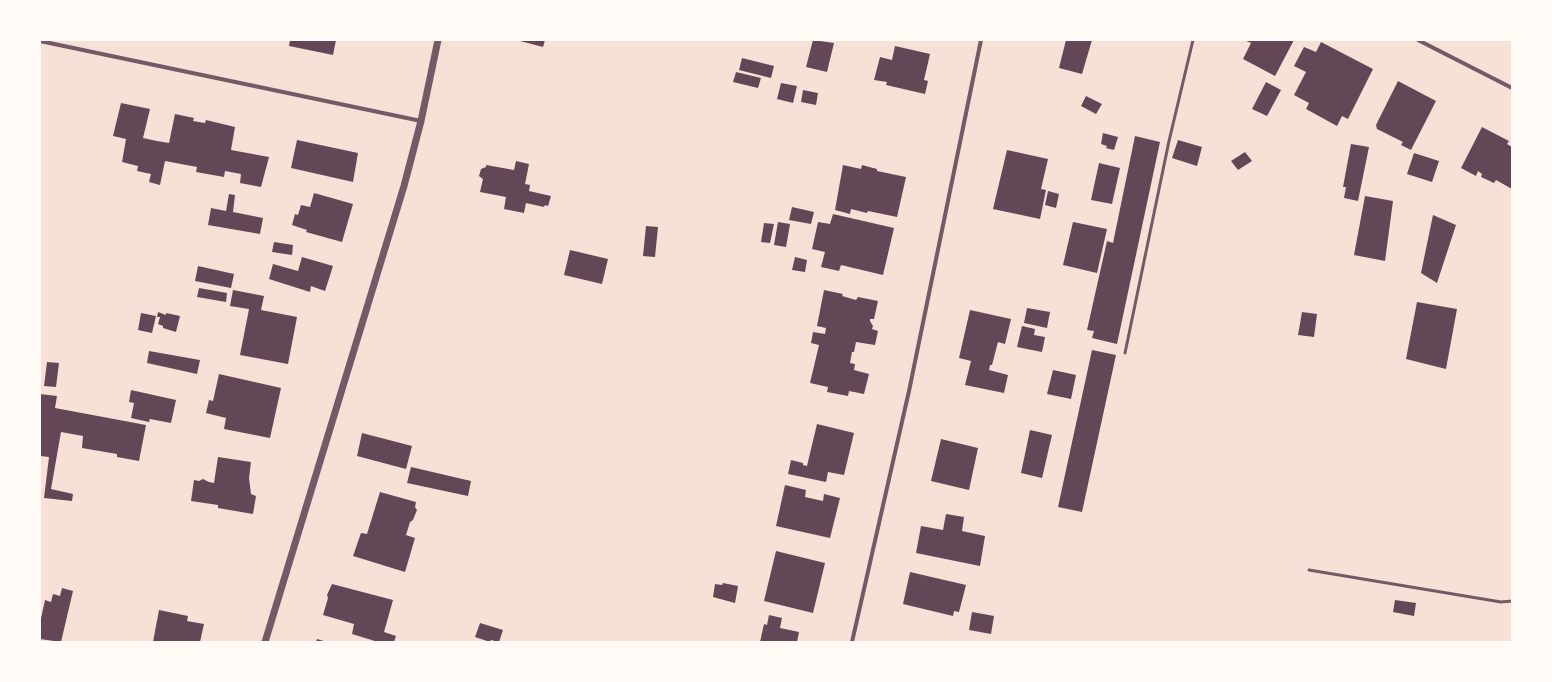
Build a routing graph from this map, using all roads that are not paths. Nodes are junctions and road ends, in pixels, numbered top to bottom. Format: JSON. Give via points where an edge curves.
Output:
{"nodes":[{"id":1,"x":438,"y":40,"type":"edge"},
{"id":2,"x":982,"y":40,"type":"edge"},
{"id":3,"x":1193,"y":40,"type":"edge"},
{"id":4,"x":1418,"y":40,"type":"edge"},
{"id":5,"x":40,"y":41,"type":"edge"},
{"id":6,"x":1512,"y":88,"type":"edge"},
{"id":7,"x":421,"y":121,"type":"junction"},
{"id":8,"x":1125,"y":353,"type":"dead end"},
{"id":9,"x":1309,"y":570,"type":"dead end"},
{"id":10,"x":1512,"y":601,"type":"edge"},
{"id":11,"x":265,"y":642,"type":"edge"},
{"id":12,"x":852,"y":642,"type":"edge"}],
"edges":[{"from":1,"to":7,"type":"street"},
{"from":2,"to":12,"type":"street","via":[[909,391]]},
{"from":3,"to":8,"type":"lane","via":[[1169,141]]},
{"from":4,"to":6,"type":"street"},
{"from":5,"to":7,"type":"street"},
{"from":7,"to":11,"type":"street","via":[[404,186]]},
{"from":9,"to":10,"type":"lane","via":[[1501,602]]}]}
